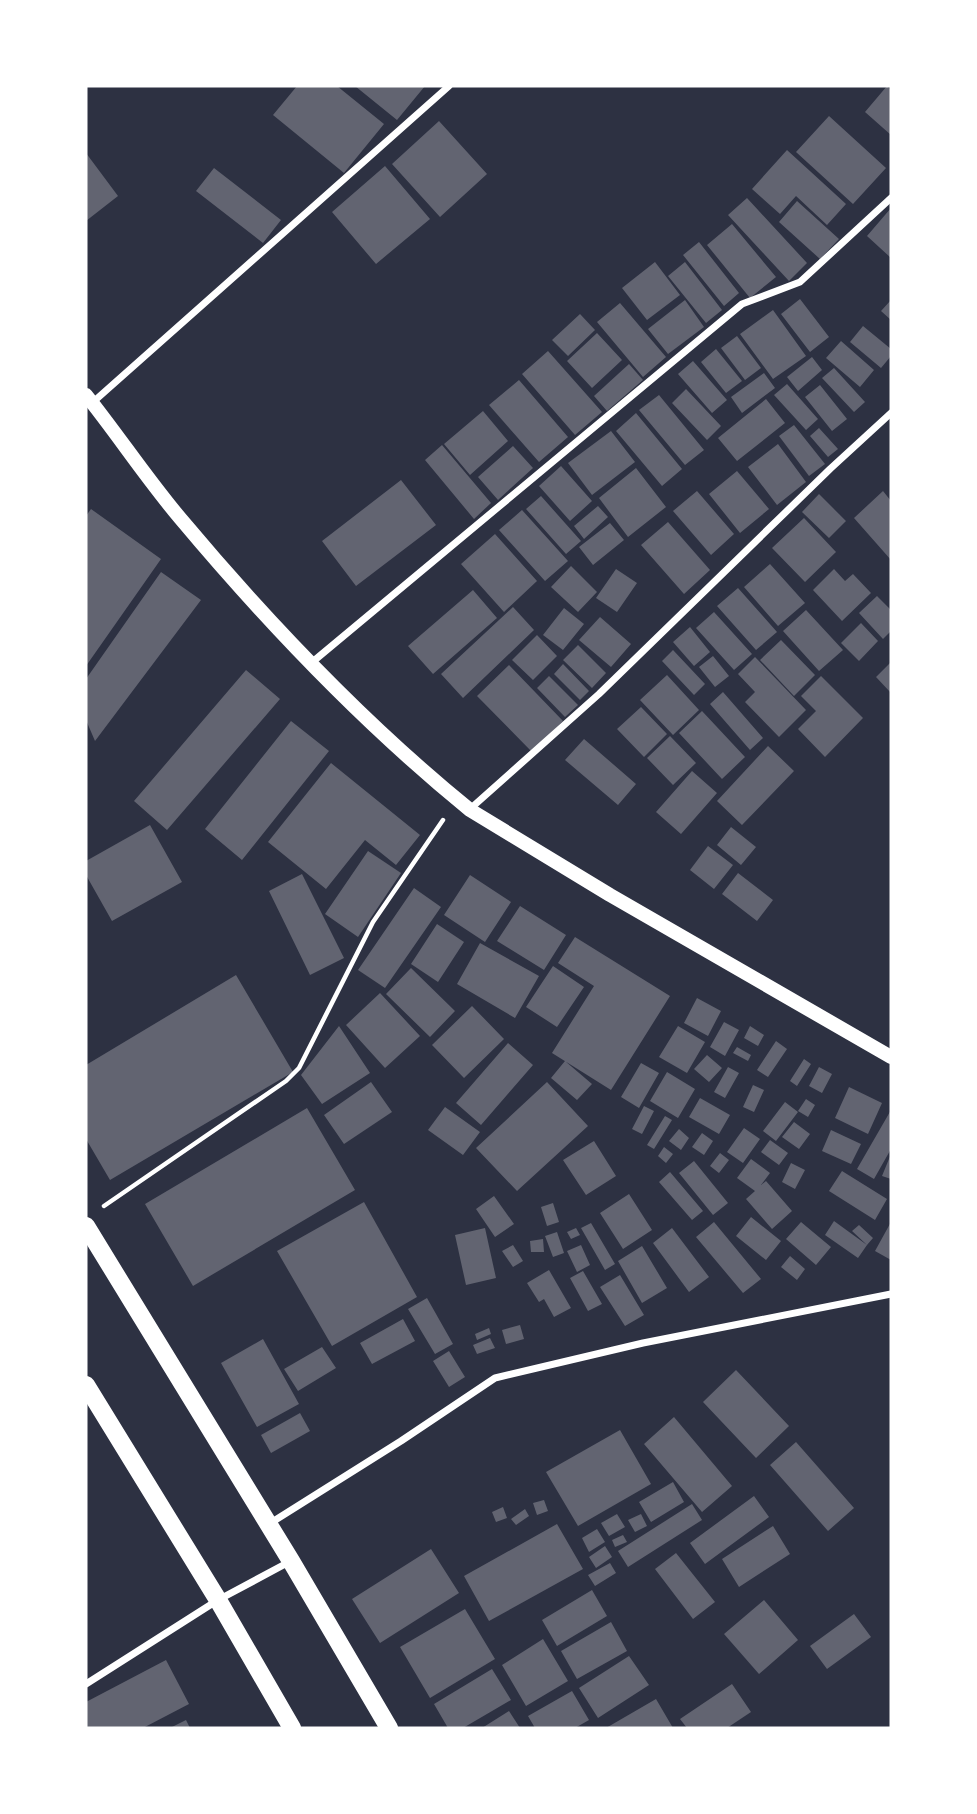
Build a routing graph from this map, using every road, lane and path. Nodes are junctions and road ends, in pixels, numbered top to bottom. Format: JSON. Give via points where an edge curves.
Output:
{"nodes":[{"id":1,"x":449,"y":86,"type":"edge"},
{"id":2,"x":891,"y":198,"type":"edge"},
{"id":3,"x":89,"y":399,"type":"edge"},
{"id":4,"x":891,"y":413,"type":"edge"},
{"id":5,"x":310,"y":664,"type":"junction"},
{"id":6,"x":457,"y":800,"type":"junction"},
{"id":7,"x":470,"y":810,"type":"junction"},
{"id":8,"x":891,"y":1057,"type":"edge"},
{"id":9,"x":97,"y":1211,"type":"dead end"},
{"id":10,"x":86,"y":1226,"type":"edge"},
{"id":11,"x":891,"y":1294,"type":"edge"},
{"id":12,"x":86,"y":1385,"type":"edge"},
{"id":13,"x":269,"y":1524,"type":"junction"},
{"id":14,"x":291,"y":1561,"type":"junction"},
{"id":15,"x":218,"y":1600,"type":"junction"},
{"id":16,"x":86,"y":1684,"type":"edge"},
{"id":17,"x":292,"y":1728,"type":"edge"},
{"id":18,"x":388,"y":1728,"type":"edge"}],
"edges":[{"from":1,"to":3,"type":"street"},
{"from":2,"to":5,"type":"street","via":[[800,282],[742,303]]},
{"from":3,"to":5,"type":"main road","via":[[179,517]]},
{"from":4,"to":7,"type":"street","via":[[599,694]]},
{"from":5,"to":6,"type":"main road"},
{"from":6,"to":7,"type":"main road"},
{"from":6,"to":9,"type":"path","via":[[373,922],[299,1068],[286,1082]]},
{"from":7,"to":8,"type":"main road"},
{"from":10,"to":13,"type":"main road"},
{"from":11,"to":13,"type":"street","via":[[643,1343],[495,1378]]},
{"from":12,"to":15,"type":"main road"},
{"from":13,"to":14,"type":"main road"},
{"from":14,"to":15,"type":"street"},
{"from":14,"to":18,"type":"main road"},
{"from":15,"to":16,"type":"street"},
{"from":15,"to":17,"type":"main road"}]}
